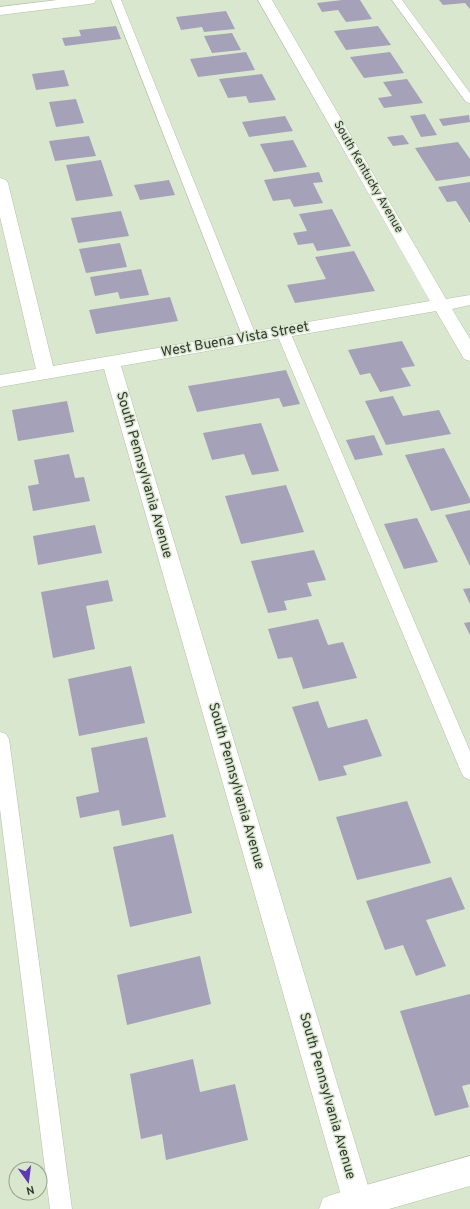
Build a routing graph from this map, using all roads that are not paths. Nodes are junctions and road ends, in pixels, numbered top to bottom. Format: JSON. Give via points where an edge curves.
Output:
{"nodes":[{"id":1,"x":89,"y":0,"type":"edge"},
{"id":2,"x":116,"y":0,"type":"edge"},
{"id":3,"x":265,"y":0,"type":"edge"},
{"id":4,"x":397,"y":0,"type":"edge"},
{"id":5,"x":0,"y":11,"type":"edge"},
{"id":6,"x":470,"y":100,"type":"edge"},
{"id":7,"x":0,"y":183,"type":"edge"},
{"id":8,"x":470,"y":300,"type":"edge"},
{"id":9,"x":441,"y":305,"type":"junction"},
{"id":10,"x":283,"y":332,"type":"junction"},
{"id":11,"x":250,"y":338,"type":"junction"},
{"id":12,"x":470,"y":355,"type":"edge"},
{"id":13,"x":111,"y":362,"type":"junction"},
{"id":14,"x":46,"y":373,"type":"junction"},
{"id":15,"x":0,"y":381,"type":"edge"},
{"id":16,"x":0,"y":739,"type":"edge"},
{"id":17,"x":470,"y":772,"type":"edge"},
{"id":18,"x":470,"y":1171,"type":"edge"},
{"id":19,"x":351,"y":1207,"type":"edge"},
{"id":20,"x":61,"y":1209,"type":"edge"}],
"edges":[{"from":1,"to":5,"type":"street"},
{"from":2,"to":11,"type":"lane"},
{"from":3,"to":9,"type":"street","name":"South Kentucky Avenue"},
{"from":4,"to":6,"type":"lane"},
{"from":7,"to":14,"type":"street"},
{"from":8,"to":9,"type":"street","name":"West Buena Vista Street"},
{"from":9,"to":10,"type":"street","name":"West Buena Vista Street"},
{"from":9,"to":12,"type":"street","name":"South Kentucky Avenue"},
{"from":10,"to":11,"type":"street","name":"West Buena Vista Street"},
{"from":10,"to":17,"type":"lane"},
{"from":11,"to":13,"type":"street","name":"West Buena Vista Street"},
{"from":13,"to":14,"type":"street","name":"West Buena Vista Street"},
{"from":13,"to":19,"type":"street","name":"South Pennsylvania Avenue"},
{"from":14,"to":15,"type":"street","name":"West Buena Vista Street"},
{"from":16,"to":20,"type":"lane"},
{"from":18,"to":19,"type":"street"}]}
